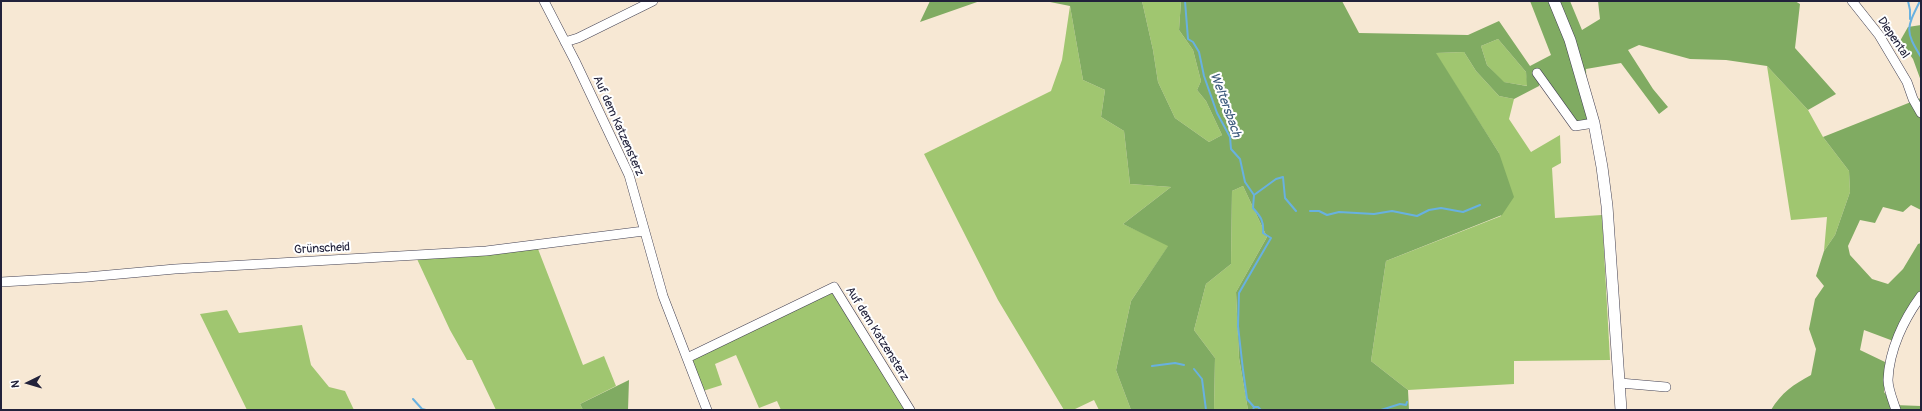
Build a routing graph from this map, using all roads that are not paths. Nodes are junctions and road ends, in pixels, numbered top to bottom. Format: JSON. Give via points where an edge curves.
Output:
{"nodes":[{"id":1,"x":544,"y":1,"type":"edge"},
{"id":2,"x":653,"y":1,"type":"edge"},
{"id":3,"x":1554,"y":1,"type":"edge"},
{"id":4,"x":1852,"y":1,"type":"edge"},
{"id":5,"x":565,"y":42,"type":"junction"},
{"id":6,"x":1537,"y":73,"type":"dead end"},
{"id":7,"x":1921,"y":113,"type":"edge"},
{"id":8,"x":1594,"y":123,"type":"junction"},
{"id":9,"x":644,"y":231,"type":"junction"},
{"id":10,"x":1,"y":282,"type":"edge"},
{"id":11,"x":1921,"y":296,"type":"edge"},
{"id":12,"x":687,"y":358,"type":"junction"},
{"id":13,"x":1620,"y":384,"type":"junction"},
{"id":14,"x":1666,"y":387,"type":"dead end"},
{"id":15,"x":707,"y":410,"type":"edge"},
{"id":16,"x":910,"y":410,"type":"edge"},
{"id":17,"x":1621,"y":410,"type":"edge"},
{"id":18,"x":1896,"y":410,"type":"edge"}],
"edges":[{"from":1,"to":5,"type":"street","name":"Auf dem Katzensterz"},
{"from":2,"to":5,"type":"street"},
{"from":3,"to":8,"type":"main road","via":[[1570,40]]},
{"from":4,"to":7,"type":"street","name":"Diepental","via":[[1879,35],[1907,82]]},
{"from":5,"to":9,"type":"street","name":"Auf dem Katzensterz","via":[[629,174]]},
{"from":6,"to":8,"type":"street","via":[[1575,126]]},
{"from":8,"to":13,"type":"main road","via":[[1607,206]]},
{"from":9,"to":10,"type":"street","name":"Grünscheid","via":[[486,251]]},
{"from":9,"to":12,"type":"street","name":"Auf dem Katzensterz","via":[[663,296]]},
{"from":11,"to":18,"type":"street","via":[[1905,322],[1894,348],[1888,381]]},
{"from":12,"to":15,"type":"street","name":"Auf dem Katzensterz"},
{"from":12,"to":16,"type":"street","name":"Auf dem Katzensterz","via":[[834,287]]},
{"from":13,"to":14,"type":"street"},
{"from":13,"to":17,"type":"main road"}]}
